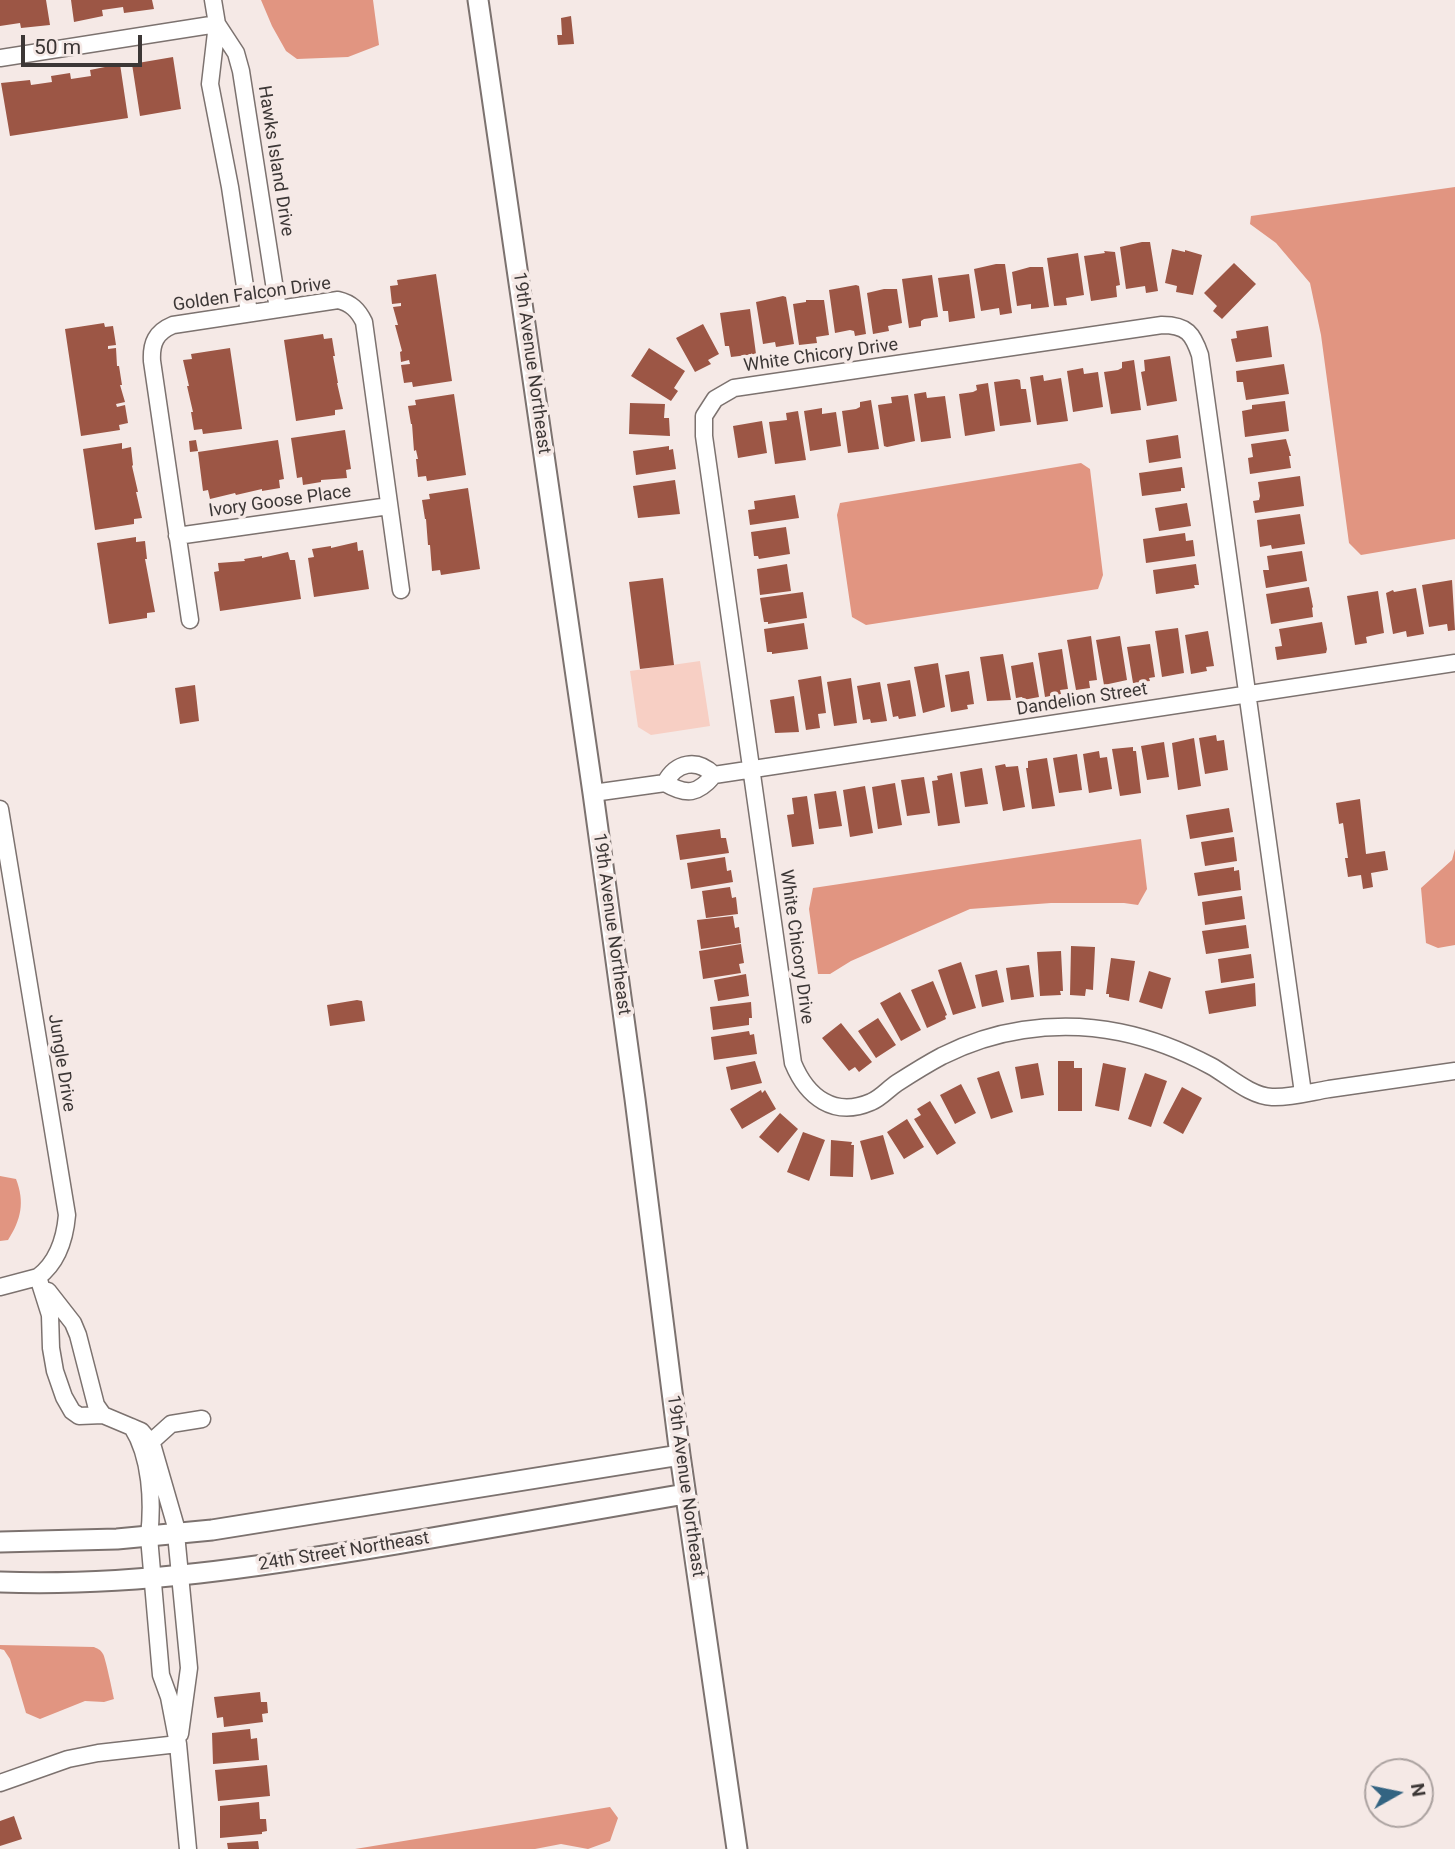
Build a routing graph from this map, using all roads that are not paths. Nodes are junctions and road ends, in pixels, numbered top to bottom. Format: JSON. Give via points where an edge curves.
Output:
{"nodes":[{"id":1,"x":213,"y":0,"type":"edge"},
{"id":2,"x":478,"y":0,"type":"edge"},
{"id":3,"x":217,"y":24,"type":"junction"},
{"id":4,"x":0,"y":58,"type":"edge"},
{"id":5,"x":278,"y":309,"type":"junction"},
{"id":6,"x":249,"y":313,"type":"junction"},
{"id":7,"x":389,"y":506,"type":"junction"},
{"id":8,"x":177,"y":536,"type":"junction"},
{"id":9,"x":401,"y":590,"type":"dead end"},
{"id":10,"x":190,"y":620,"type":"dead end"},
{"id":11,"x":1455,"y":663,"type":"edge"},
{"id":12,"x":1247,"y":694,"type":"junction"},
{"id":13,"x":750,"y":769,"type":"junction"},
{"id":14,"x":714,"y":775,"type":"junction"},
{"id":15,"x":666,"y":783,"type":"junction"},
{"id":16,"x":593,"y":793,"type":"junction"},
{"id":17,"x":0,"y":809,"type":"edge"},
{"id":18,"x":1455,"y":1071,"type":"edge"},
{"id":19,"x":1303,"y":1093,"type":"junction"},
{"id":20,"x":38,"y":1277,"type":"junction"},
{"id":21,"x":0,"y":1287,"type":"edge"},
{"id":22,"x":103,"y":1415,"type":"junction"},
{"id":23,"x":202,"y":1419,"type":"dead end"},
{"id":24,"x":132,"y":1427,"type":"junction"},
{"id":25,"x":151,"y":1442,"type":"junction"},
{"id":26,"x":680,"y":1455,"type":"junction"},
{"id":27,"x":685,"y":1494,"type":"junction"},
{"id":28,"x":177,"y":1534,"type":"junction"},
{"id":29,"x":149,"y":1537,"type":"junction"},
{"id":30,"x":0,"y":1542,"type":"edge"},
{"id":31,"x":180,"y":1576,"type":"junction"},
{"id":32,"x":152,"y":1579,"type":"junction"},
{"id":33,"x":0,"y":1582,"type":"edge"},
{"id":34,"x":178,"y":1744,"type":"junction"},
{"id":35,"x":0,"y":1783,"type":"edge"},
{"id":36,"x":188,"y":1849,"type":"edge"},
{"id":37,"x":737,"y":1849,"type":"edge"}],
"edges":[{"from":1,"to":3,"type":"street","name":"Hawks Island Drive"},
{"from":2,"to":16,"type":"street","name":"19th Avenue Northeast"},
{"from":3,"to":4,"type":"street"},
{"from":3,"to":5,"type":"street","name":"Hawks Island Drive","via":[[236,53],[241,71]]},
{"from":3,"to":6,"type":"street","name":"Hawks Island Drive","via":[[210,84]]},
{"from":5,"to":6,"type":"street","name":"Golden Falcon Drive"},
{"from":5,"to":7,"type":"street","name":"Golden Falcon Drive","via":[[338,300],[360,314]]},
{"from":6,"to":8,"type":"street","name":"Golden Falcon Drive","via":[[173,325],[163,329],[151,348]]},
{"from":7,"to":8,"type":"street","name":"Ivory Goose Place"},
{"from":7,"to":9,"type":"street","name":"Golden Falcon Drive"},
{"from":8,"to":10,"type":"street","name":"Golden Falcon Drive"},
{"from":11,"to":12,"type":"street","name":"Dandelion Street"},
{"from":12,"to":13,"type":"street","name":"Dandelion Street"},
{"from":12,"to":13,"type":"street","name":"White Chicory Drive","via":[[1200,355],[1194,337],[1183,328],[1162,325],[734,388],[715,399],[704,416],[704,436]]},
{"from":12,"to":19,"type":"street","name":"White Chicory Drive"},
{"from":13,"to":14,"type":"street","name":"Dandelion Street"},
{"from":13,"to":19,"type":"street","name":"White Chicory Drive","via":[[793,1063],[809,1092],[820,1100],[856,1107],[874,1101],[943,1055],[1021,1030],[1058,1027],[1095,1027],[1142,1037],[1192,1056],[1258,1094]]},
{"from":14,"to":15,"type":"street","name":"Dandelion Street","via":[[697,791],[676,790]]},
{"from":14,"to":15,"type":"street","name":"Dandelion Street","via":[[696,765],[683,765],[672,771]]},
{"from":15,"to":16,"type":"street","name":"Dandelion Street"},
{"from":16,"to":26,"type":"street","name":"19th Avenue Northeast"},
{"from":17,"to":20,"type":"street","name":"Jungle Drive","via":[[67,1215],[63,1240],[50,1266]]},
{"from":18,"to":19,"type":"street","name":"White Chicory Drive"},
{"from":20,"to":21,"type":"street"},
{"from":20,"to":22,"type":"street","via":[[73,1323],[96,1405]]},
{"from":20,"to":22,"type":"street","via":[[50,1315],[53,1360],[64,1397],[79,1416]]},
{"from":22,"to":24,"type":"street"},
{"from":23,"to":25,"type":"street","via":[[171,1424]]},
{"from":24,"to":25,"type":"street"},
{"from":24,"to":29,"type":"street","via":[[148,1474]]},
{"from":25,"to":28,"type":"street"},
{"from":26,"to":27,"type":"street","name":"19th Avenue Northeast"},
{"from":26,"to":28,"type":"street"},
{"from":27,"to":31,"type":"street","name":"24th Street Northeast","via":[[310,1559]]},
{"from":27,"to":37,"type":"street","name":"19th Avenue Northeast"},
{"from":28,"to":29,"type":"street"},
{"from":28,"to":31,"type":"street"},
{"from":29,"to":30,"type":"street"},
{"from":29,"to":32,"type":"street"},
{"from":31,"to":32,"type":"street","name":"24th Street Northeast"},
{"from":31,"to":34,"type":"street","via":[[189,1668]]},
{"from":32,"to":33,"type":"street","name":"24th Street Northeast"},
{"from":32,"to":34,"type":"street","via":[[161,1675]]},
{"from":34,"to":35,"type":"street","via":[[68,1759]]},
{"from":34,"to":36,"type":"street"}]}
